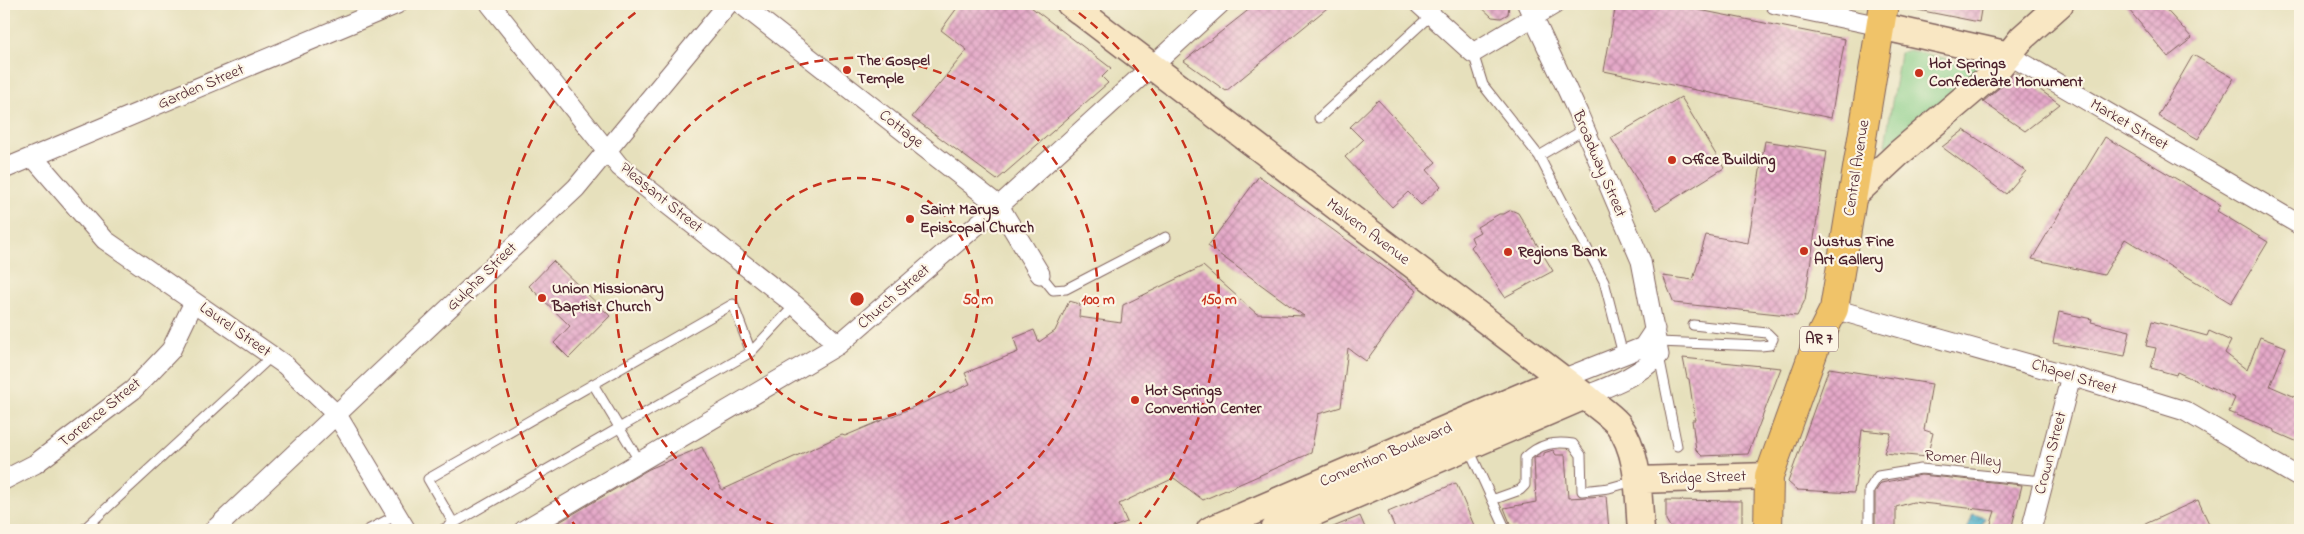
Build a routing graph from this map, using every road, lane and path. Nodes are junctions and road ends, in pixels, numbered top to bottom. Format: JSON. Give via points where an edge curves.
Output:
{"nodes":[{"id":1,"x":397,"y":4,"type":"edge"},
{"id":2,"x":490,"y":4,"type":"edge"},
{"id":3,"x":728,"y":4,"type":"edge"},
{"id":4,"x":741,"y":4,"type":"edge"},
{"id":5,"x":1070,"y":4,"type":"edge"},
{"id":6,"x":1220,"y":4,"type":"edge"},
{"id":7,"x":1555,"y":4,"type":"edge"},
{"id":8,"x":1776,"y":4,"type":"edge"},
{"id":9,"x":2060,"y":4,"type":"edge"},
{"id":10,"x":1425,"y":9,"type":"edge"},
{"id":11,"x":1530,"y":10,"type":"edge"},
{"id":12,"x":1882,"y":15,"type":"edge"},
{"id":13,"x":1473,"y":53,"type":"junction"},
{"id":14,"x":2009,"y":55,"type":"junction"},
{"id":15,"x":1152,"y":66,"type":"junction"},
{"id":16,"x":1319,"y":118,"type":"dead end"},
{"id":17,"x":1585,"y":129,"type":"junction"},
{"id":18,"x":607,"y":152,"type":"junction"},
{"id":19,"x":1539,"y":156,"type":"junction"},
{"id":20,"x":34,"y":157,"type":"junction"},
{"id":21,"x":4,"y":169,"type":"edge"},
{"id":22,"x":1852,"y":197,"type":"junction"},
{"id":23,"x":999,"y":206,"type":"junction"},
{"id":24,"x":2300,"y":225,"type":"edge"},
{"id":25,"x":1166,"y":237,"type":"dead end"},
{"id":26,"x":1040,"y":274,"type":"joint"},
{"id":27,"x":194,"y":302,"type":"junction"},
{"id":28,"x":795,"y":305,"type":"junction"},
{"id":29,"x":1834,"y":309,"type":"junction"},
{"id":30,"x":1693,"y":325,"type":"dead end"},
{"id":31,"x":1657,"y":342,"type":"junction"},
{"id":32,"x":838,"y":345,"type":"junction"},
{"id":33,"x":751,"y":352,"type":"junction"},
{"id":34,"x":1623,"y":355,"type":"junction"},
{"id":35,"x":272,"y":356,"type":"junction"},
{"id":36,"x":2071,"y":376,"type":"junction"},
{"id":37,"x":1562,"y":379,"type":"junction"},
{"id":38,"x":593,"y":384,"type":"junction"},
{"id":39,"x":1585,"y":396,"type":"junction"},
{"id":40,"x":337,"y":415,"type":"junction"},
{"id":41,"x":618,"y":427,"type":"junction"},
{"id":42,"x":1676,"y":446,"type":"dead end"},
{"id":43,"x":1468,"y":447,"type":"junction"},
{"id":44,"x":640,"y":462,"type":"junction"},
{"id":45,"x":1769,"y":476,"type":"junction"},
{"id":46,"x":2300,"y":478,"type":"edge"},
{"id":47,"x":4,"y":480,"type":"edge"},
{"id":48,"x":1637,"y":480,"type":"junction"},
{"id":49,"x":2043,"y":481,"type":"junction"},
{"id":50,"x":1492,"y":500,"type":"junction"},
{"id":51,"x":401,"y":522,"type":"edge"},
{"id":52,"x":454,"y":524,"type":"junction"},
{"id":53,"x":83,"y":530,"type":"edge"},
{"id":54,"x":214,"y":530,"type":"edge"},
{"id":55,"x":368,"y":530,"type":"edge"},
{"id":56,"x":442,"y":530,"type":"edge"},
{"id":57,"x":524,"y":530,"type":"edge"},
{"id":58,"x":1210,"y":530,"type":"edge"},
{"id":59,"x":1274,"y":530,"type":"edge"},
{"id":60,"x":1506,"y":530,"type":"edge"},
{"id":61,"x":1641,"y":530,"type":"edge"},
{"id":62,"x":1768,"y":530,"type":"edge"},
{"id":63,"x":1869,"y":530,"type":"edge"},
{"id":64,"x":2031,"y":530,"type":"edge"}],
"edges":[{"from":1,"to":20,"type":"street","name":"Garden Street"},
{"from":2,"to":18,"type":"street","name":"Pleasant Street"},
{"from":3,"to":18,"type":"street","name":"Gulpha Street"},
{"from":4,"to":23,"type":"street","name":"Cottage"},
{"from":5,"to":15,"type":"street","name":"Malvern Avenue"},
{"from":6,"to":15,"type":"street","name":"Church Street"},
{"from":7,"to":11,"type":"street"},
{"from":8,"to":12,"type":"street","name":"Market Street"},
{"from":9,"to":14,"type":"street","via":[[2022,38]]},
{"from":10,"to":13,"type":"street"},
{"from":10,"to":16,"type":"lane"},
{"from":11,"to":13,"type":"street"},
{"from":11,"to":17,"type":"street","name":"Broadway Street"},
{"from":12,"to":14,"type":"street","name":"Market Street"},
{"from":12,"to":22,"type":"main road","name":"Central Avenue","number":"AR 7"},
{"from":13,"to":19,"type":"lane","via":[[1483,85]]},
{"from":14,"to":22,"type":"street","via":[[1995,72]]},
{"from":14,"to":24,"type":"street","name":"Market Street"},
{"from":15,"to":23,"type":"street","name":"Church Street"},
{"from":15,"to":37,"type":"street","name":"Malvern Avenue"},
{"from":17,"to":19,"type":"lane"},
{"from":17,"to":31,"type":"street","name":"Broadway Street","via":[[1641,262]]},
{"from":18,"to":28,"type":"street","name":"Pleasant Street","via":[[620,167]]},
{"from":18,"to":40,"type":"street","name":"Gulpha Street","via":[[576,188]]},
{"from":19,"to":34,"type":"lane","via":[[1604,281]]},
{"from":20,"to":21,"type":"street","name":"Garden Street"},
{"from":20,"to":27,"type":"street","name":"Laurel Street","via":[[105,240]]},
{"from":22,"to":29,"type":"main road","name":"Central Avenue","number":"AR 7"},
{"from":23,"to":26,"type":"street","name":"Cottage"},
{"from":23,"to":32,"type":"street","name":"Church Street"},
{"from":25,"to":26,"type":"lane","via":[[1066,289],[1053,290]]},
{"from":27,"to":35,"type":"street","name":"Laurel Street"},
{"from":27,"to":47,"type":"street","name":"Torrence Street","via":[[170,350],[133,390],[35,464]]},
{"from":28,"to":32,"type":"street","name":"Pleasant Street"},
{"from":28,"to":33,"type":"lane"},
{"from":29,"to":36,"type":"street","name":"Chapel Street"},
{"from":29,"to":45,"type":"main road","name":"Central Avenue","number":"AR 7","via":[[1816,345]]},
{"from":30,"to":31,"type":"lane","via":[[1767,333],[1773,339],[1770,345],[1761,346]]},
{"from":31,"to":34,"type":"street"},
{"from":31,"to":39,"type":"street","via":[[1636,374]]},
{"from":31,"to":42,"type":"lane"},
{"from":32,"to":44,"type":"street","name":"Church Street"},
{"from":33,"to":38,"type":"lane","via":[[733,304]]},
{"from":33,"to":41,"type":"lane"},
{"from":34,"to":37,"type":"street"},
{"from":35,"to":40,"type":"street","name":"Laurel Street"},
{"from":35,"to":53,"type":"lane"},
{"from":36,"to":46,"type":"street","name":"Chapel Street","via":[[2185,411]]},
{"from":36,"to":49,"type":"street","name":"Crown Street"},
{"from":37,"to":39,"type":"street","name":"Malvern Avenue"},
{"from":37,"to":58,"type":"street","name":"Convention Boulevard"},
{"from":38,"to":41,"type":"lane"},
{"from":38,"to":52,"type":"lane","via":[[428,479]]},
{"from":39,"to":43,"type":"street","name":"Convention Boulevard"},
{"from":39,"to":48,"type":"street","name":"Malvern Avenue","via":[[1617,424],[1632,452]]},
{"from":40,"to":51,"type":"street","name":"Laurel Street"},
{"from":40,"to":54,"type":"street","name":"Gulpha Street"},
{"from":41,"to":44,"type":"lane"},
{"from":41,"to":52,"type":"lane"},
{"from":43,"to":50,"type":"lane"},
{"from":43,"to":59,"type":"street","name":"Convention Boulevard"},
{"from":44,"to":57,"type":"street","name":"Church Street"},
{"from":45,"to":48,"type":"street","name":"Bridge Street"},
{"from":45,"to":62,"type":"main road","name":"Central Avenue","number":"AR 7"},
{"from":48,"to":50,"type":"lane","via":[[1582,491],[1580,455],[1573,444],[1544,444],[1525,458],[1525,486]]},
{"from":48,"to":61,"type":"street","name":"Malvern Avenue"},
{"from":49,"to":63,"type":"lane","name":"Romer Alley","via":[[1921,469],[1878,476],[1869,490]]},
{"from":49,"to":64,"type":"street","name":"Crown Street"},
{"from":50,"to":60,"type":"lane"},
{"from":51,"to":55,"type":"lane"},
{"from":52,"to":56,"type":"lane"}]}
